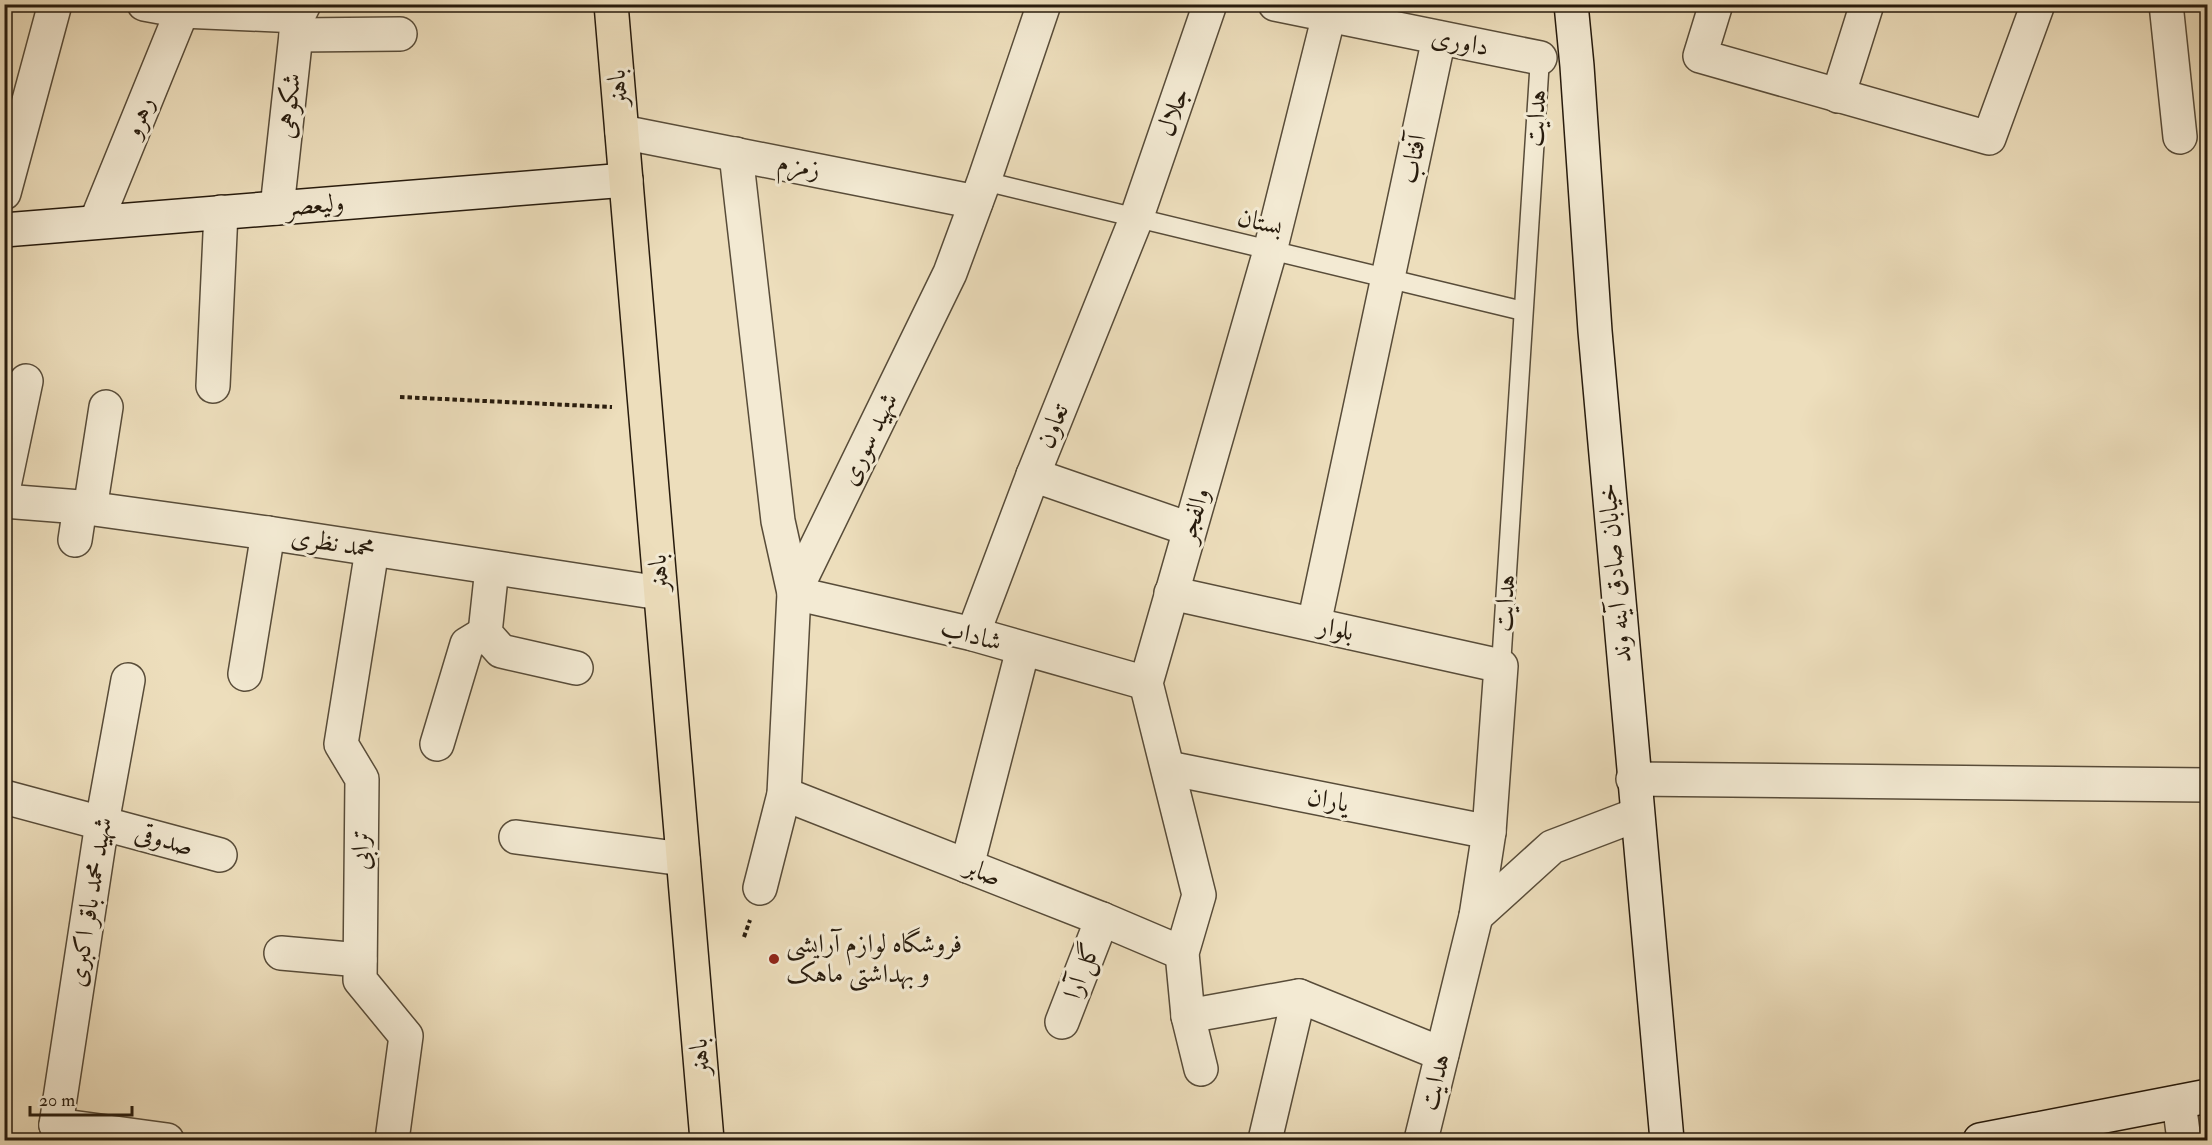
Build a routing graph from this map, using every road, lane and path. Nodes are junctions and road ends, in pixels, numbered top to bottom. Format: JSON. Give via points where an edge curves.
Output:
{"nodes":[{"id":1,"x":55,"y":4,"type":"edge"},
{"id":2,"x":144,"y":4,"type":"edge"},
{"id":3,"x":611,"y":4,"type":"edge"},
{"id":4,"x":1044,"y":4,"type":"edge"},
{"id":5,"x":1210,"y":4,"type":"edge"},
{"id":6,"x":1275,"y":4,"type":"edge"},
{"id":7,"x":1570,"y":4,"type":"edge"},
{"id":8,"x":1716,"y":4,"type":"edge"},
{"id":9,"x":1867,"y":4,"type":"edge"},
{"id":10,"x":2038,"y":4,"type":"edge"},
{"id":11,"x":2166,"y":4,"type":"edge"},
{"id":12,"x":182,"y":11,"type":"junction"},
{"id":13,"x":1329,"y":15,"type":"junction"},
{"id":14,"x":300,"y":19,"type":"edge"},
{"id":15,"x":400,"y":34,"type":"dead end"},
{"id":16,"x":1439,"y":38,"type":"junction"},
{"id":17,"x":1540,"y":58,"type":"joint"},
{"id":18,"x":1838,"y":96,"type":"junction"},
{"id":19,"x":622,"y":132,"type":"junction"},
{"id":20,"x":2180,"y":137,"type":"dead end"},
{"id":21,"x":736,"y":154,"type":"junction"},
{"id":22,"x":626,"y":180,"type":"junction"},
{"id":23,"x":980,"y":192,"type":"junction"},
{"id":24,"x":4,"y":193,"type":"edge"},
{"id":25,"x":277,"y":208,"type":"junction"},
{"id":26,"x":221,"y":212,"type":"junction"},
{"id":27,"x":1136,"y":219,"type":"junction"},
{"id":28,"x":96,"y":222,"type":"junction"},
{"id":29,"x":4,"y":230,"type":"edge"},
{"id":30,"x":1270,"y":251,"type":"junction"},
{"id":31,"x":1387,"y":280,"type":"junction"},
{"id":32,"x":1523,"y":311,"type":"junction"},
{"id":33,"x":26,"y":381,"type":"dead end"},
{"id":34,"x":213,"y":386,"type":"dead end"},
{"id":35,"x":400,"y":398,"type":"dead end"},
{"id":36,"x":106,"y":407,"type":"dead end"},
{"id":37,"x":645,"y":408,"type":"junction"},
{"id":38,"x":1033,"y":475,"type":"junction"},
{"id":39,"x":4,"y":486,"type":"edge"},
{"id":40,"x":4,"y":501,"type":"edge"},
{"id":41,"x":85,"y":508,"type":"junction"},
{"id":42,"x":1190,"y":529,"type":"junction"},
{"id":43,"x":268,"y":533,"type":"junction"},
{"id":44,"x":75,"y":540,"type":"dead end"},
{"id":45,"x":372,"y":550,"type":"junction"},
{"id":46,"x":492,"y":568,"type":"junction"},
{"id":47,"x":794,"y":592,"type":"junction"},
{"id":48,"x":660,"y":593,"type":"junction"},
{"id":49,"x":1171,"y":593,"type":"junction"},
{"id":50,"x":1314,"y":624,"type":"junction"},
{"id":51,"x":485,"y":633,"type":"junction"},
{"id":52,"x":973,"y":634,"type":"junction"},
{"id":53,"x":1023,"y":649,"type":"junction"},
{"id":54,"x":1501,"y":666,"type":"junction"},
{"id":55,"x":576,"y":668,"type":"dead end"},
{"id":56,"x":245,"y":674,"type":"dead end"},
{"id":57,"x":128,"y":680,"type":"dead end"},
{"id":58,"x":1146,"y":683,"type":"junction"},
{"id":59,"x":437,"y":744,"type":"dead end"},
{"id":60,"x":1168,"y":768,"type":"junction"},
{"id":61,"x":1633,"y":778,"type":"junction"},
{"id":62,"x":2208,"y":785,"type":"edge"},
{"id":63,"x":784,"y":794,"type":"junction"},
{"id":64,"x":4,"y":798,"type":"edge"},
{"id":65,"x":1636,"y":815,"type":"junction"},
{"id":66,"x":102,"y":824,"type":"junction"},
{"id":67,"x":1489,"y":832,"type":"junction"},
{"id":68,"x":516,"y":837,"type":"dead end"},
{"id":69,"x":220,"y":855,"type":"dead end"},
{"id":70,"x":683,"y":859,"type":"junction"},
{"id":71,"x":967,"y":866,"type":"junction"},
{"id":72,"x":760,"y":888,"type":"dead end"},
{"id":73,"x":1476,"y":915,"type":"junction"},
{"id":74,"x":1102,"y":919,"type":"junction"},
{"id":75,"x":281,"y":953,"type":"dead end"},
{"id":76,"x":1182,"y":953,"type":"junction"},
{"id":77,"x":360,"y":960,"type":"junction"},
{"id":78,"x":1299,"y":996,"type":"junction"},
{"id":79,"x":1188,"y":1016,"type":"junction"},
{"id":80,"x":1062,"y":1022,"type":"dead end"},
{"id":81,"x":1442,"y":1054,"type":"junction"},
{"id":82,"x":1201,"y":1069,"type":"dead end"},
{"id":83,"x":2193,"y":1099,"type":"edge"},
{"id":84,"x":47,"y":1133,"type":"edge"},
{"id":85,"x":167,"y":1140,"type":"edge"},
{"id":86,"x":392,"y":1140,"type":"edge"},
{"id":87,"x":707,"y":1140,"type":"edge"},
{"id":88,"x":1265,"y":1140,"type":"edge"},
{"id":89,"x":1421,"y":1140,"type":"edge"},
{"id":90,"x":1667,"y":1140,"type":"edge"},
{"id":91,"x":1980,"y":1140,"type":"edge"},
{"id":92,"x":2184,"y":1140,"type":"edge"}],
"edges":[{"from":1,"to":24,"type":"street"},
{"from":2,"to":12,"type":"street"},
{"from":3,"to":19,"type":"main road","name":"باهنر"},
{"from":4,"to":23,"type":"street","name":"شهید سوری"},
{"from":5,"to":27,"type":"street","name":"جلال"},
{"from":6,"to":13,"type":"street","name":"داوری"},
{"from":7,"to":61,"type":"street","name":"خیابان صادق آینه وند"},
{"from":8,"to":18,"type":"street","via":[[1700,56]]},
{"from":9,"to":18,"type":"street"},
{"from":10,"to":18,"type":"street","via":[[1989,138]]},
{"from":11,"to":20,"type":"street"},
{"from":12,"to":14,"type":"street"},
{"from":12,"to":28,"type":"street","name":"رهرو"},
{"from":13,"to":16,"type":"street","name":"داوری"},
{"from":13,"to":30,"type":"street","name":"والفجر"},
{"from":14,"to":15,"type":"street"},
{"from":14,"to":25,"type":"street","name":"شکوهی"},
{"from":16,"to":17,"type":"street","name":"داوری"},
{"from":16,"to":31,"type":"street","name":"آفتاب"},
{"from":17,"to":32,"type":"lane","name":"هدایت"},
{"from":19,"to":21,"type":"street","name":"زمزم"},
{"from":19,"to":22,"type":"main road","name":"باهنر"},
{"from":21,"to":23,"type":"street","name":"زمزم"},
{"from":21,"to":47,"type":"street","via":[[778,521]]},
{"from":22,"to":25,"type":"street","name":"ولیعصر"},
{"from":22,"to":37,"type":"main road","name":"باهنر"},
{"from":23,"to":27,"type":"lane","name":"بستان"},
{"from":23,"to":47,"type":"street","name":"شهید سوری","via":[[950,273]]},
{"from":25,"to":26,"type":"street","name":"ولیعصر"},
{"from":26,"to":28,"type":"street","name":"ولیعصر"},
{"from":26,"to":34,"type":"street"},
{"from":27,"to":30,"type":"lane","name":"بستان"},
{"from":27,"to":38,"type":"street","name":"تعاون"},
{"from":28,"to":29,"type":"street","name":"ولیعصر"},
{"from":30,"to":31,"type":"lane","name":"بستان"},
{"from":30,"to":42,"type":"street","name":"والفجر"},
{"from":31,"to":32,"type":"lane","name":"بستان"},
{"from":31,"to":50,"type":"street","name":"آفتاب"},
{"from":32,"to":54,"type":"lane","name":"هدایت"},
{"from":33,"to":39,"type":"street"},
{"from":35,"to":37,"type":"path"},
{"from":36,"to":41,"type":"street"},
{"from":37,"to":48,"type":"main road","name":"باهنر"},
{"from":38,"to":42,"type":"street"},
{"from":38,"to":52,"type":"street","name":"تعاون"},
{"from":40,"to":41,"type":"street","name":"محمد نظری"},
{"from":41,"to":43,"type":"street","name":"محمد نظری"},
{"from":41,"to":44,"type":"street"},
{"from":42,"to":49,"type":"street","name":"والفجر"},
{"from":43,"to":45,"type":"street","name":"محمد نظری"},
{"from":43,"to":56,"type":"street"},
{"from":45,"to":46,"type":"street","name":"محمد نظری"},
{"from":45,"to":77,"type":"street","name":"ترابی","via":[[341,744],[362,779]]},
{"from":46,"to":48,"type":"street","name":"محمد نظری"},
{"from":46,"to":51,"type":"street"},
{"from":47,"to":52,"type":"street","name":"شاداب"},
{"from":47,"to":63,"type":"street","name":"شهید سوری"},
{"from":48,"to":70,"type":"main road","name":"باهنر"},
{"from":49,"to":50,"type":"street","name":"بلوار"},
{"from":49,"to":58,"type":"street","name":"والفجر"},
{"from":50,"to":54,"type":"street","name":"بلوار"},
{"from":51,"to":55,"type":"street","via":[[501,651]]},
{"from":51,"to":59,"type":"street","via":[[467,644]]},
{"from":52,"to":53,"type":"street","name":"شاداب"},
{"from":53,"to":58,"type":"street","name":"شاداب"},
{"from":53,"to":71,"type":"street"},
{"from":54,"to":67,"type":"street","name":"هدایت"},
{"from":57,"to":66,"type":"street","name":"شهید محمد باقر اکبری"},
{"from":58,"to":60,"type":"street"},
{"from":60,"to":67,"type":"street","name":"یاران"},
{"from":60,"to":76,"type":"street","via":[[1199,895]]},
{"from":61,"to":62,"type":"street"},
{"from":61,"to":65,"type":"street","name":"خیابان صادق آینه وند"},
{"from":63,"to":71,"type":"street","name":"صابر"},
{"from":63,"to":72,"type":"street","name":"شهید سوری"},
{"from":64,"to":66,"type":"street","name":"صدوقی"},
{"from":65,"to":73,"type":"street","via":[[1552,847]]},
{"from":65,"to":90,"type":"street","name":"خیابان صادق آینه وند"},
{"from":66,"to":69,"type":"street","name":"صدوقی"},
{"from":66,"to":84,"type":"street","name":"شهید محمد باقر اکبری"},
{"from":67,"to":73,"type":"street","name":"هدایت"},
{"from":68,"to":70,"type":"street"},
{"from":70,"to":87,"type":"main road","name":"باهنر"},
{"from":71,"to":74,"type":"street","name":"صابر"},
{"from":73,"to":81,"type":"street","name":"هدایت"},
{"from":74,"to":76,"type":"street","name":"صابر"},
{"from":74,"to":80,"type":"street","name":"گل آرا"},
{"from":75,"to":77,"type":"street"},
{"from":76,"to":79,"type":"street"},
{"from":77,"to":86,"type":"street","name":"ترابی","via":[[360,980],[406,1036]]},
{"from":78,"to":79,"type":"street"},
{"from":78,"to":81,"type":"street"},
{"from":78,"to":88,"type":"street"},
{"from":79,"to":82,"type":"street"},
{"from":81,"to":89,"type":"street","name":"هدایت"},
{"from":83,"to":91,"type":"street"},
{"from":83,"to":92,"type":"street"},
{"from":84,"to":85,"type":"street"}]}
